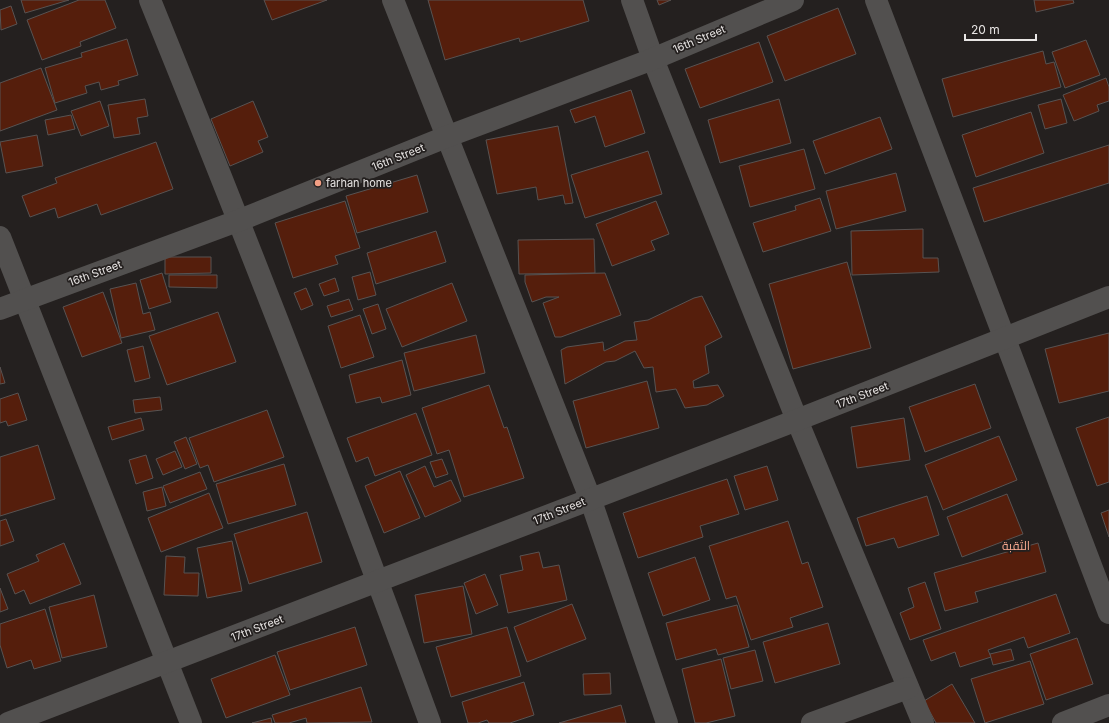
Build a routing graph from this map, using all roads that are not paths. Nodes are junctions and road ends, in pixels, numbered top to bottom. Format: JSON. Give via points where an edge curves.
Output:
{"nodes":[{"id":1,"x":150,"y":0,"type":"edge"},
{"id":2,"x":393,"y":0,"type":"edge"},
{"id":3,"x":632,"y":0,"type":"edge"},
{"id":4,"x":793,"y":0,"type":"edge"},
{"id":5,"x":876,"y":0,"type":"edge"},
{"id":6,"x":653,"y":59,"type":"junction"},
{"id":7,"x":446,"y":137,"type":"junction"},
{"id":8,"x":240,"y":220,"type":"junction"},
{"id":9,"x":0,"y":237,"type":"edge"},
{"id":10,"x":1109,"y":296,"type":"edge"},
{"id":11,"x":24,"y":299,"type":"junction"},
{"id":12,"x":0,"y":309,"type":"edge"},
{"id":13,"x":1005,"y":338,"type":"junction"},
{"id":14,"x":798,"y":420,"type":"junction"},
{"id":15,"x":590,"y":498,"type":"junction"},
{"id":16,"x":378,"y":582,"type":"junction"},
{"id":17,"x":1109,"y":613,"type":"edge"},
{"id":18,"x":167,"y":662,"type":"junction"},
{"id":19,"x":908,"y":688,"type":"junction"},
{"id":20,"x":1109,"y":705,"type":"edge"},
{"id":21,"x":8,"y":723,"type":"edge"},
{"id":22,"x":191,"y":723,"type":"edge"},
{"id":23,"x":430,"y":723,"type":"edge"},
{"id":24,"x":667,"y":723,"type":"edge"},
{"id":25,"x":812,"y":723,"type":"edge"},
{"id":26,"x":923,"y":723,"type":"edge"},
{"id":27,"x":1063,"y":723,"type":"edge"}],
"edges":[{"from":1,"to":8,"type":"street"},
{"from":2,"to":7,"type":"street"},
{"from":3,"to":6,"type":"street"},
{"from":4,"to":6,"type":"street","name":"16th Street"},
{"from":5,"to":13,"type":"street"},
{"from":6,"to":7,"type":"street","name":"16th Street"},
{"from":6,"to":14,"type":"street"},
{"from":7,"to":8,"type":"street","name":"16th Street"},
{"from":7,"to":15,"type":"street"},
{"from":8,"to":11,"type":"street","name":"16th Street"},
{"from":8,"to":16,"type":"street"},
{"from":9,"to":11,"type":"street"},
{"from":10,"to":13,"type":"street","name":"17th Street"},
{"from":11,"to":12,"type":"street","name":"16th Street"},
{"from":11,"to":18,"type":"street"},
{"from":13,"to":14,"type":"street","name":"17th Street"},
{"from":13,"to":17,"type":"street"},
{"from":14,"to":15,"type":"street","name":"17th Street"},
{"from":14,"to":19,"type":"street"},
{"from":15,"to":16,"type":"street","name":"17th Street"},
{"from":15,"to":24,"type":"street"},
{"from":16,"to":18,"type":"street","name":"17th Street"},
{"from":16,"to":23,"type":"street"},
{"from":18,"to":21,"type":"street","name":"17th Street"},
{"from":18,"to":22,"type":"street"},
{"from":19,"to":25,"type":"street"},
{"from":19,"to":26,"type":"street"},
{"from":20,"to":27,"type":"street"}]}
